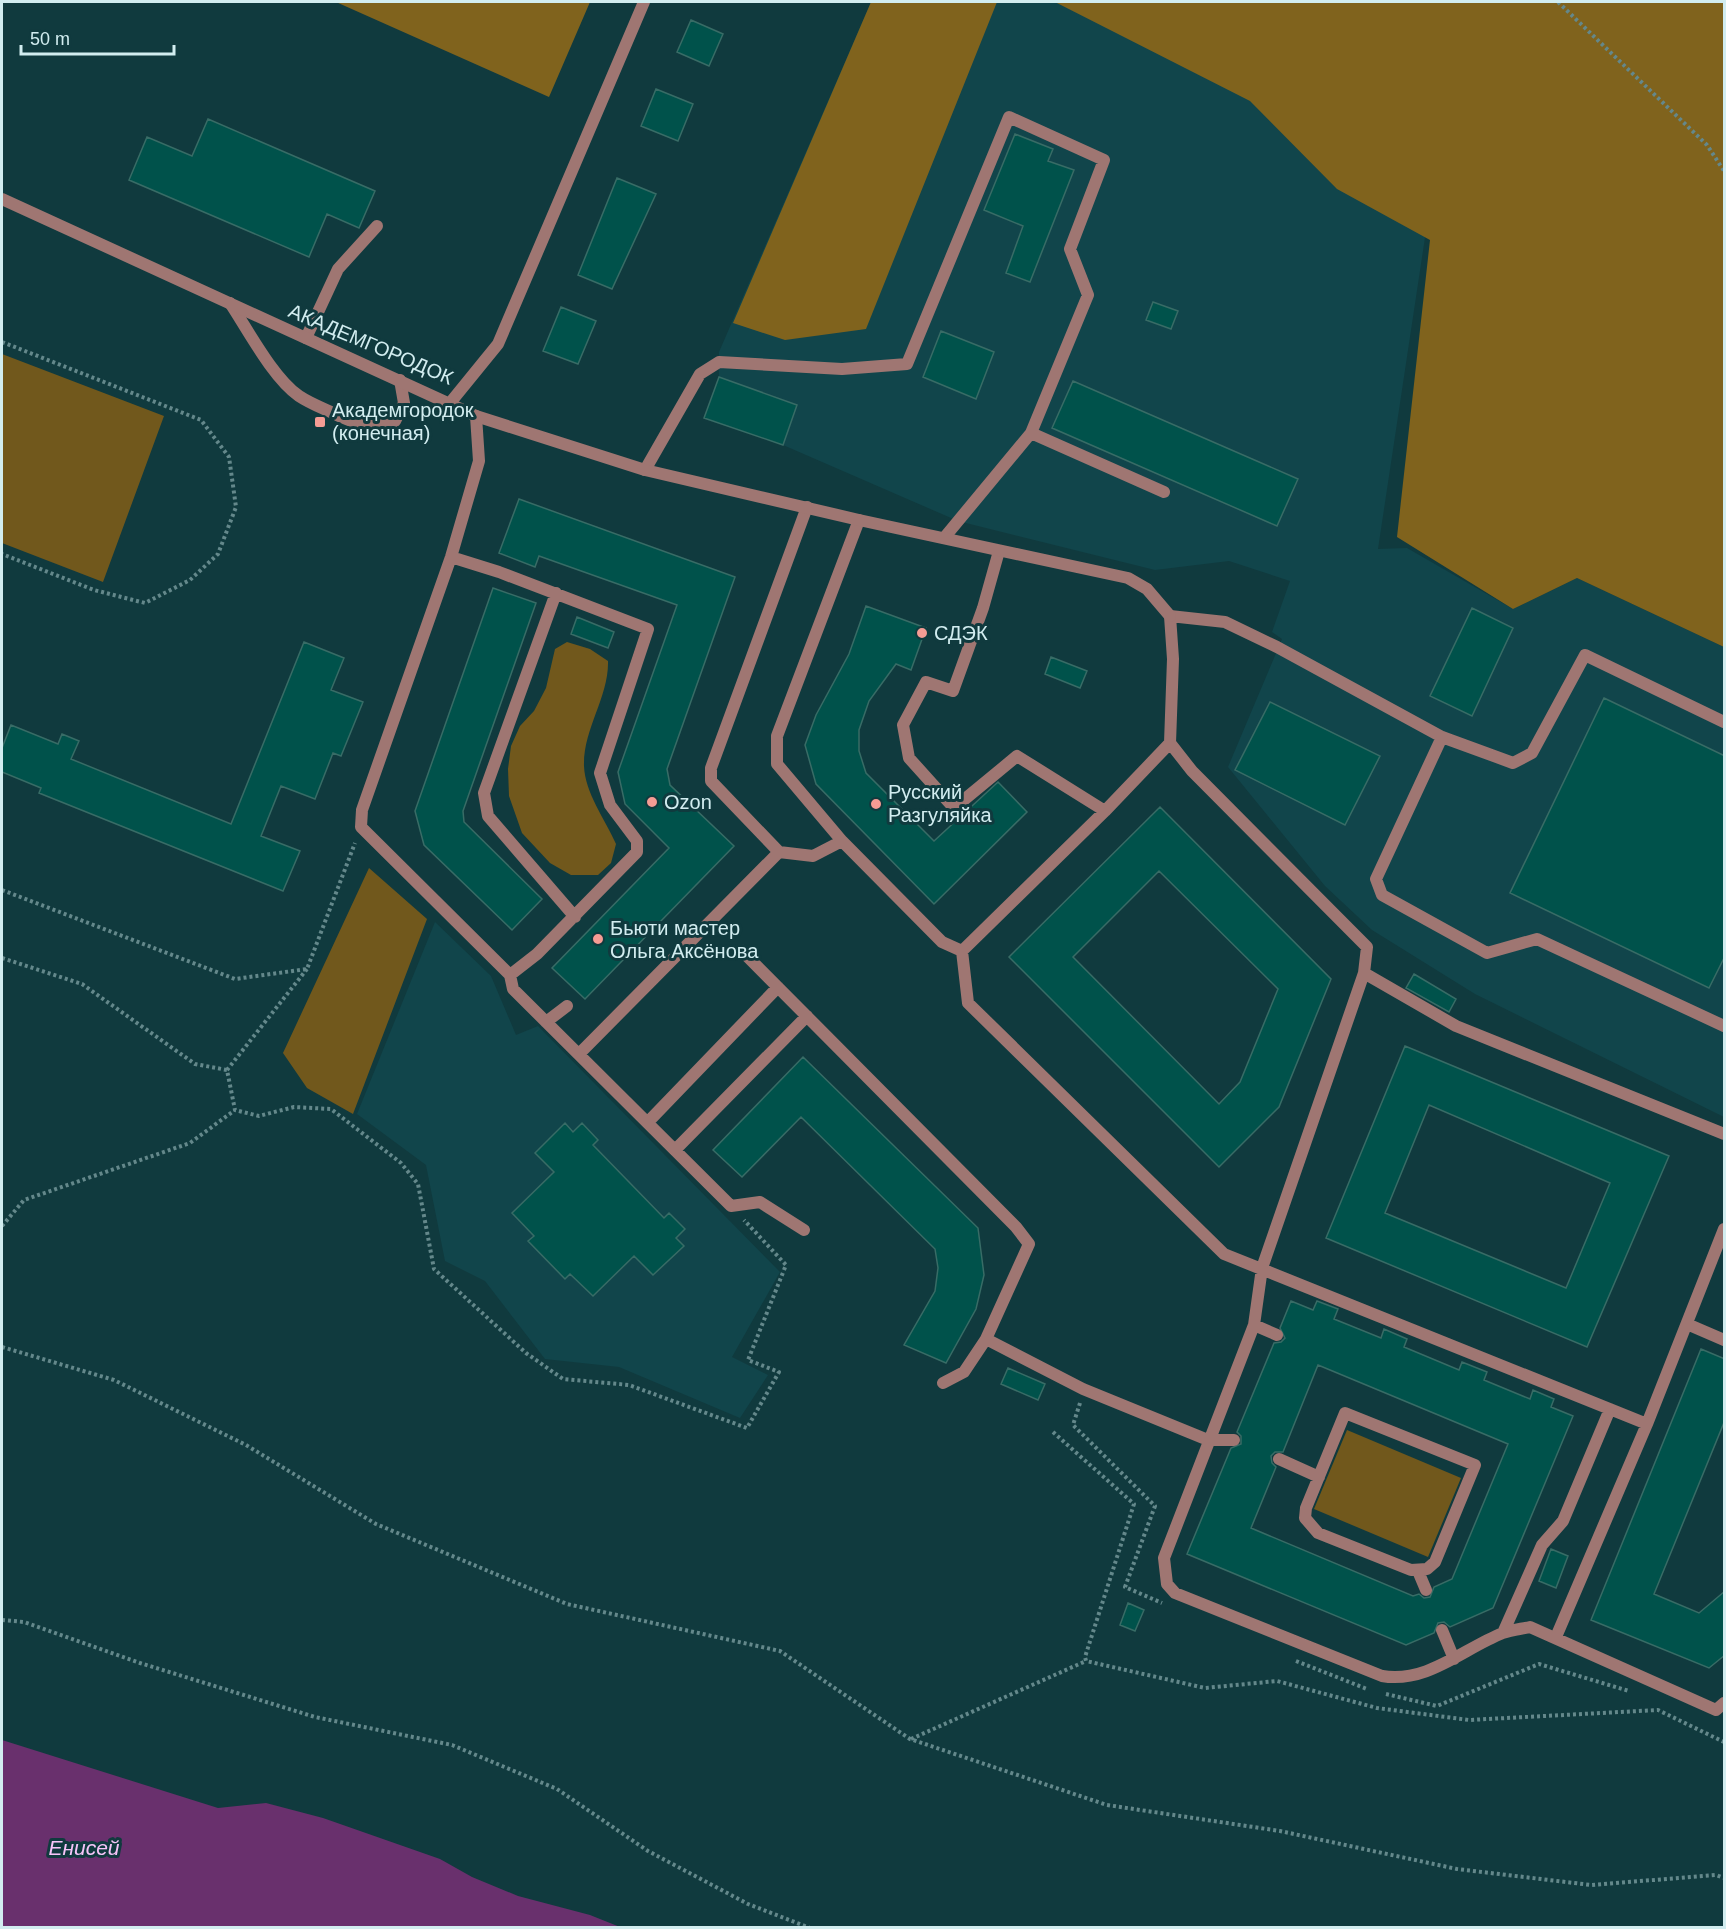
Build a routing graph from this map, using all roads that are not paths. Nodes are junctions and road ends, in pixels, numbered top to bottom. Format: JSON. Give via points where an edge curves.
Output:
{"nodes":[{"id":1,"x":644,"y":2,"type":"edge"},
{"id":2,"x":2,"y":199,"type":"edge"},
{"id":3,"x":377,"y":226,"type":"dead end"},
{"id":4,"x":230,"y":303,"type":"junction"},
{"id":5,"x":306,"y":338,"type":"junction"},
{"id":6,"x":400,"y":380,"type":"junction"},
{"id":7,"x":450,"y":403,"type":"junction"},
{"id":8,"x":477,"y":416,"type":"junction"},
{"id":9,"x":1031,"y":433,"type":"junction"},
{"id":10,"x":645,"y":470,"type":"junction"},
{"id":11,"x":1164,"y":492,"type":"dead end"},
{"id":12,"x":807,"y":507,"type":"junction"},
{"id":13,"x":860,"y":520,"type":"junction"},
{"id":14,"x":944,"y":538,"type":"junction"},
{"id":15,"x":999,"y":551,"type":"junction"},
{"id":16,"x":451,"y":557,"type":"junction"},
{"id":17,"x":556,"y":593,"type":"junction"},
{"id":18,"x":1170,"y":616,"type":"junction"},
{"id":19,"x":1725,"y":722,"type":"edge"},
{"id":20,"x":1442,"y":737,"type":"junction"},
{"id":21,"x":1170,"y":743,"type":"junction"},
{"id":22,"x":1105,"y":811,"type":"junction"},
{"id":23,"x":842,"y":842,"type":"junction"},
{"id":24,"x":779,"y":852,"type":"junction"},
{"id":25,"x":575,"y":917,"type":"junction"},
{"id":26,"x":741,"y":950,"type":"dead end"},
{"id":27,"x":962,"y":951,"type":"junction"},
{"id":28,"x":1364,"y":973,"type":"junction"},
{"id":29,"x":510,"y":975,"type":"junction"},
{"id":30,"x":778,"y":987,"type":"junction"},
{"id":31,"x":567,"y":1006,"type":"dead end"},
{"id":32,"x":807,"y":1016,"type":"junction"},
{"id":33,"x":546,"y":1022,"type":"junction"},
{"id":34,"x":1725,"y":1026,"type":"edge"},
{"id":35,"x":579,"y":1054,"type":"junction"},
{"id":36,"x":648,"y":1122,"type":"junction"},
{"id":37,"x":1725,"y":1134,"type":"edge"},
{"id":38,"x":676,"y":1149,"type":"junction"},
{"id":39,"x":804,"y":1230,"type":"dead end"},
{"id":40,"x":1725,"y":1230,"type":"edge"},
{"id":41,"x":1262,"y":1268,"type":"junction"},
{"id":42,"x":1687,"y":1324,"type":"junction"},
{"id":43,"x":1254,"y":1325,"type":"junction"},
{"id":44,"x":1277,"y":1335,"type":"dead end"},
{"id":45,"x":986,"y":1339,"type":"junction"},
{"id":46,"x":1725,"y":1340,"type":"edge"},
{"id":47,"x":944,"y":1383,"type":"dead end"},
{"id":48,"x":1610,"y":1409,"type":"junction"},
{"id":49,"x":1647,"y":1424,"type":"junction"},
{"id":50,"x":1208,"y":1440,"type":"junction"},
{"id":51,"x":1234,"y":1440,"type":"dead end"},
{"id":52,"x":1280,"y":1459,"type":"dead end"},
{"id":53,"x":1319,"y":1477,"type":"junction"},
{"id":54,"x":1418,"y":1571,"type":"junction"},
{"id":55,"x":1426,"y":1590,"type":"dead end"},
{"id":56,"x":1443,"y":1630,"type":"dead end"},
{"id":57,"x":1503,"y":1633,"type":"junction"},
{"id":58,"x":1556,"y":1637,"type":"junction"},
{"id":59,"x":1454,"y":1659,"type":"junction"},
{"id":60,"x":1725,"y":1703,"type":"edge"}],
"edges":[{"from":1,"to":7,"type":"street","name":"АКАДЕМГОРОДОК","via":[[498,344]]},
{"from":2,"to":4,"type":"street","name":"АКАДЕМГОРОДОК"},
{"from":3,"to":5,"type":"street","via":[[338,269]]},
{"from":4,"to":5,"type":"street","name":"АКАДЕМГОРОДОК"},
{"from":4,"to":6,"type":"street","via":[[269,363],[298,396],[326,410],[376,428],[395,422],[404,403]]},
{"from":5,"to":6,"type":"street","name":"АКАДЕМГОРОДОК"},
{"from":6,"to":7,"type":"street","name":"АКАДЕМГОРОДОК"},
{"from":7,"to":8,"type":"street"},
{"from":8,"to":10,"type":"street"},
{"from":8,"to":16,"type":"street","via":[[479,461]]},
{"from":9,"to":10,"type":"street","via":[[1088,295],[1070,249],[1104,160],[1009,117],[907,364],[842,369],[719,362],[700,374]]},
{"from":9,"to":11,"type":"street"},
{"from":9,"to":14,"type":"street"},
{"from":10,"to":12,"type":"street"},
{"from":12,"to":13,"type":"street"},
{"from":12,"to":24,"type":"street","via":[[711,768],[711,781]]},
{"from":13,"to":14,"type":"street"},
{"from":13,"to":23,"type":"street","via":[[777,736],[777,764]]},
{"from":14,"to":15,"type":"street"},
{"from":15,"to":18,"type":"street","via":[[1128,578],[1147,589]]},
{"from":15,"to":22,"type":"street","via":[[953,691],[926,681],[903,725],[909,758],[954,808],[1017,756]]},
{"from":16,"to":17,"type":"street"},
{"from":16,"to":29,"type":"street","via":[[362,810],[361,827]]},
{"from":17,"to":25,"type":"street","via":[[484,793],[488,816]]},
{"from":17,"to":25,"type":"street","via":[[648,629],[600,773],[610,805],[639,846]]},
{"from":18,"to":20,"type":"street","via":[[1225,622]]},
{"from":18,"to":21,"type":"street"},
{"from":19,"to":20,"type":"street","via":[[1585,655],[1532,753],[1513,763]]},
{"from":20,"to":34,"type":"street","via":[[1376,879],[1382,895],[1487,953],[1537,939]]},
{"from":21,"to":22,"type":"street"},
{"from":21,"to":28,"type":"street","via":[[1192,771],[1367,947]]},
{"from":22,"to":27,"type":"street"},
{"from":23,"to":24,"type":"street","via":[[813,856]]},
{"from":23,"to":27,"type":"street","via":[[942,942]]},
{"from":24,"to":35,"type":"street"},
{"from":25,"to":29,"type":"street"},
{"from":26,"to":30,"type":"street"},
{"from":27,"to":41,"type":"street","via":[[968,1002],[1224,1254]]},
{"from":28,"to":37,"type":"street","via":[[1456,1026]]},
{"from":28,"to":41,"type":"street"},
{"from":29,"to":33,"type":"street","via":[[513,989]]},
{"from":30,"to":32,"type":"street"},
{"from":30,"to":36,"type":"street"},
{"from":31,"to":33,"type":"street"},
{"from":32,"to":38,"type":"street"},
{"from":32,"to":45,"type":"street","via":[[1029,1244]]},
{"from":33,"to":35,"type":"street"},
{"from":35,"to":36,"type":"street"},
{"from":36,"to":38,"type":"street"},
{"from":38,"to":39,"type":"street","via":[[731,1206],[760,1202]]},
{"from":40,"to":42,"type":"street"},
{"from":41,"to":43,"type":"street"},
{"from":41,"to":48,"type":"street"},
{"from":42,"to":46,"type":"street"},
{"from":42,"to":49,"type":"street"},
{"from":43,"to":44,"type":"street"},
{"from":43,"to":50,"type":"street"},
{"from":45,"to":47,"type":"street","via":[[964,1372]]},
{"from":45,"to":50,"type":"street","via":[[1083,1389]]},
{"from":48,"to":49,"type":"street"},
{"from":48,"to":57,"type":"street","via":[[1563,1521],[1542,1545]]},
{"from":49,"to":58,"type":"street"},
{"from":50,"to":51,"type":"street"},
{"from":50,"to":59,"type":"street","via":[[1164,1558],[1167,1584],[1175,1593],[1382,1676],[1409,1676]]},
{"from":52,"to":53,"type":"street"},
{"from":53,"to":54,"type":"street","via":[[1306,1508],[1305,1518],[1311,1527]]},
{"from":53,"to":54,"type":"street","via":[[1345,1413],[1475,1465],[1435,1562]]},
{"from":54,"to":55,"type":"street"},
{"from":56,"to":59,"type":"street"},
{"from":57,"to":58,"type":"street","via":[[1530,1627]]},
{"from":57,"to":59,"type":"street"},
{"from":58,"to":60,"type":"street","via":[[1716,1710]]}]}
